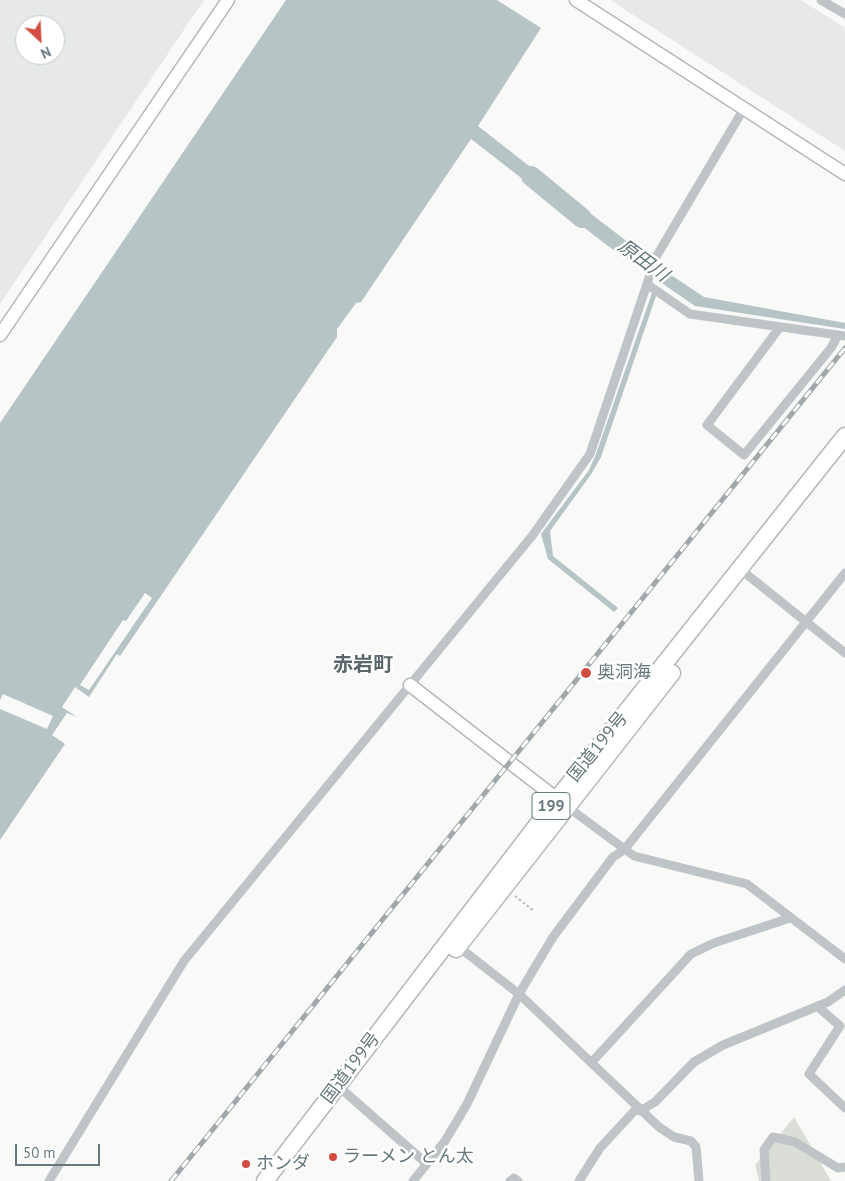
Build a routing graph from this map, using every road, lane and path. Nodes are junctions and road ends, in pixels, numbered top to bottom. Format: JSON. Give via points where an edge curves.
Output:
{"nodes":[{"id":1,"x":228,"y":0,"type":"edge"},
{"id":2,"x":576,"y":0,"type":"edge"},
{"id":3,"x":822,"y":0,"type":"edge"},
{"id":4,"x":845,"y":14,"type":"edge"},
{"id":5,"x":743,"y":110,"type":"junction"},
{"id":6,"x":845,"y":174,"type":"edge"},
{"id":7,"x":648,"y":284,"type":"junction"},
{"id":8,"x":780,"y":327,"type":"junction"},
{"id":9,"x":0,"y":335,"type":"edge"},
{"id":10,"x":842,"y":336,"type":"edge"},
{"id":11,"x":845,"y":436,"type":"edge"},
{"id":12,"x":845,"y":453,"type":"edge"},
{"id":13,"x":745,"y":572,"type":"junction"},
{"id":14,"x":845,"y":573,"type":"edge"},
{"id":15,"x":805,"y":620,"type":"junction"},
{"id":16,"x":845,"y":653,"type":"edge"},
{"id":17,"x":410,"y":685,"type":"junction"},
{"id":18,"x":562,"y":802,"type":"junction"},
{"id":19,"x":624,"y":850,"type":"junction"},
{"id":20,"x":513,"y":895,"type":"dead end"},
{"id":21,"x":534,"y":911,"type":"dead end"},
{"id":22,"x":790,"y":918,"type":"junction"},
{"id":23,"x":454,"y":942,"type":"junction"},
{"id":24,"x":845,"y":959,"type":"edge"},
{"id":25,"x":845,"y":990,"type":"edge"},
{"id":26,"x":519,"y":994,"type":"junction"},
{"id":27,"x":817,"y":1006,"type":"junction"},
{"id":28,"x":591,"y":1063,"type":"junction"},
{"id":29,"x":342,"y":1089,"type":"junction"},
{"id":30,"x":845,"y":1108,"type":"edge"},
{"id":31,"x":638,"y":1109,"type":"junction"},
{"id":32,"x":427,"y":1164,"type":"junction"},
{"id":33,"x":845,"y":1167,"type":"edge"},
{"id":34,"x":49,"y":1181,"type":"edge"},
{"id":35,"x":265,"y":1181,"type":"edge"},
{"id":36,"x":278,"y":1181,"type":"edge"},
{"id":37,"x":413,"y":1181,"type":"edge"},
{"id":38,"x":510,"y":1181,"type":"edge"},
{"id":39,"x":518,"y":1181,"type":"edge"},
{"id":40,"x":579,"y":1181,"type":"edge"},
{"id":41,"x":700,"y":1181,"type":"edge"},
{"id":42,"x":766,"y":1181,"type":"edge"}],
"edges":[{"from":1,"to":9,"type":"street"},
{"from":2,"to":5,"type":"street"},
{"from":3,"to":4,"type":"street"},
{"from":5,"to":6,"type":"street"},
{"from":5,"to":7,"type":"street","via":[[656,257]]},
{"from":7,"to":8,"type":"street","via":[[690,314]]},
{"from":7,"to":17,"type":"street","via":[[590,454],[532,536]]},
{"from":8,"to":10,"type":"street"},
{"from":8,"to":10,"type":"street","via":[[707,425],[744,455]]},
{"from":11,"to":13,"type":"highway","name":"国道199号","number":"199"},
{"from":12,"to":13,"type":"highway","name":"国道199号","number":"199"},
{"from":13,"to":15,"type":"street"},
{"from":13,"to":18,"type":"highway","name":"国道199号","number":"199"},
{"from":14,"to":15,"type":"street"},
{"from":15,"to":16,"type":"street"},
{"from":15,"to":19,"type":"street"},
{"from":17,"to":18,"type":"street"},
{"from":17,"to":34,"type":"street","via":[[184,961]]},
{"from":18,"to":19,"type":"street"},
{"from":18,"to":23,"type":"highway","name":"国道199号","number":"199"},
{"from":19,"to":22,"type":"street","via":[[634,856],[747,884]]},
{"from":19,"to":26,"type":"street","via":[[612,857],[553,937]]},
{"from":20,"to":21,"type":"path"},
{"from":22,"to":24,"type":"street"},
{"from":22,"to":28,"type":"street","via":[[714,943],[692,954]]},
{"from":23,"to":26,"type":"street"},
{"from":23,"to":29,"type":"highway","name":"国道199号","number":"199"},
{"from":25,"to":27,"type":"street"},
{"from":26,"to":28,"type":"street"},
{"from":26,"to":32,"type":"street","via":[[467,1104]]},
{"from":27,"to":30,"type":"street","via":[[840,1026],[809,1074]]},
{"from":27,"to":31,"type":"street","via":[[723,1045],[694,1062],[655,1102]]},
{"from":28,"to":31,"type":"street"},
{"from":29,"to":32,"type":"street"},
{"from":29,"to":35,"type":"highway","name":"国道199号","number":"199"},
{"from":29,"to":36,"type":"highway","name":"国道199号","number":"199"},
{"from":31,"to":40,"type":"street","via":[[600,1148]]},
{"from":31,"to":41,"type":"street","via":[[674,1137],[692,1141],[696,1147]]},
{"from":32,"to":37,"type":"street"},
{"from":33,"to":42,"type":"street","via":[[838,1168],[795,1142],[774,1137],[764,1150]]},
{"from":38,"to":39,"type":"street","via":[[514,1178]]}]}
